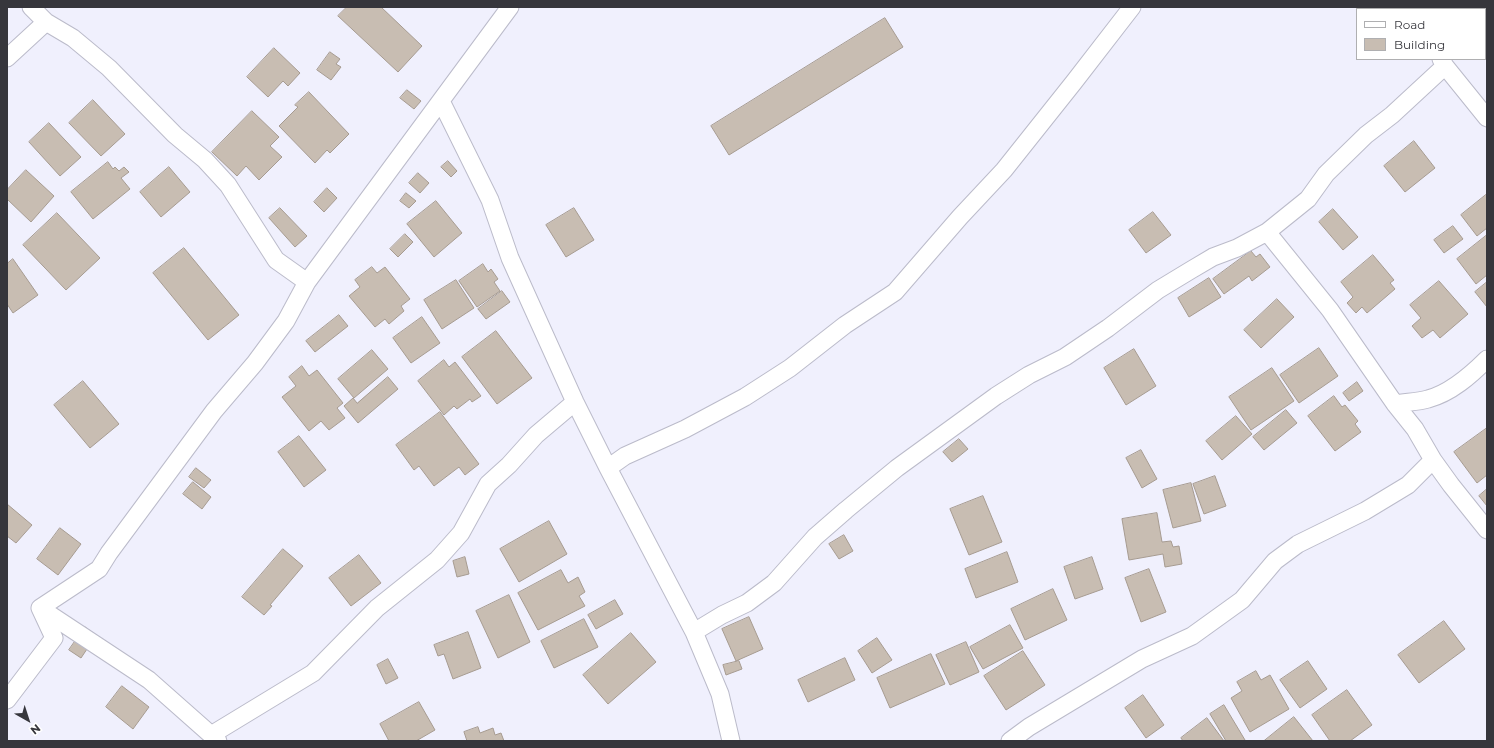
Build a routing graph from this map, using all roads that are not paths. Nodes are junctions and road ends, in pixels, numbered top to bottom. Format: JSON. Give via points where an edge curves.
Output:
{"nodes":[{"id":1,"x":31,"y":7,"type":"edge"},
{"id":2,"x":510,"y":7,"type":"edge"},
{"id":3,"x":1132,"y":7,"type":"edge"},
{"id":4,"x":46,"y":22,"type":"junction"},
{"id":5,"x":7,"y":58,"type":"edge"},
{"id":6,"x":1443,"y":63,"type":"edge"},
{"id":7,"x":441,"y":101,"type":"junction"},
{"id":8,"x":1487,"y":118,"type":"edge"},
{"id":9,"x":1266,"y":232,"type":"junction"},
{"id":10,"x":307,"y":282,"type":"junction"},
{"id":11,"x":1487,"y":359,"type":"edge"},
{"id":12,"x":575,"y":402,"type":"junction"},
{"id":13,"x":1394,"y":404,"type":"junction"},
{"id":14,"x":1433,"y":460,"type":"junction"},
{"id":15,"x":608,"y":468,"type":"junction"},
{"id":16,"x":1487,"y":530,"type":"edge"},
{"id":17,"x":40,"y":608,"type":"junction"},
{"id":18,"x":694,"y":632,"type":"junction"},
{"id":19,"x":7,"y":700,"type":"edge"},
{"id":20,"x":215,"y":738,"type":"edge"},
{"id":21,"x":731,"y":741,"type":"edge"},
{"id":22,"x":1010,"y":741,"type":"edge"}],
"edges":[{"from":1,"to":4,"type":"street"},
{"from":2,"to":7,"type":"street"},
{"from":3,"to":15,"type":"street","via":[[1004,170],[895,292],[845,325],[790,368],[745,397],[685,429],[625,456]]},
{"from":4,"to":5,"type":"street"},
{"from":4,"to":10,"type":"street","via":[[73,38],[109,68],[175,135],[205,160],[228,185],[276,260]]},
{"from":6,"to":8,"type":"street"},
{"from":6,"to":9,"type":"street","via":[[1392,115],[1366,135],[1326,174],[1308,199]]},
{"from":7,"to":10,"type":"street"},
{"from":7,"to":12,"type":"street","via":[[490,200],[510,258]]},
{"from":9,"to":13,"type":"street","via":[[1330,310]]},
{"from":9,"to":18,"type":"street","via":[[1237,248],[1213,257],[1158,290],[1065,357],[1029,375],[980,407],[897,468],[836,519],[815,537],[774,583],[747,603]]},
{"from":10,"to":17,"type":"street","via":[[277,333],[214,411],[99,569]]},
{"from":11,"to":13,"type":"street","via":[[1446,392],[1428,399]]},
{"from":12,"to":15,"type":"street"},
{"from":12,"to":20,"type":"street","via":[[536,435],[488,484],[461,533],[437,560],[377,608],[313,673]]},
{"from":13,"to":14,"type":"street","via":[[1415,429]]},
{"from":14,"to":16,"type":"street"},
{"from":14,"to":22,"type":"street","via":[[1408,485],[1298,544],[1275,561],[1242,600],[1192,636],[1142,659]]},
{"from":15,"to":18,"type":"street"},
{"from":17,"to":19,"type":"street","via":[[54,638]]},
{"from":17,"to":20,"type":"street","via":[[149,680]]},
{"from":18,"to":21,"type":"street","via":[[720,694]]}]}
